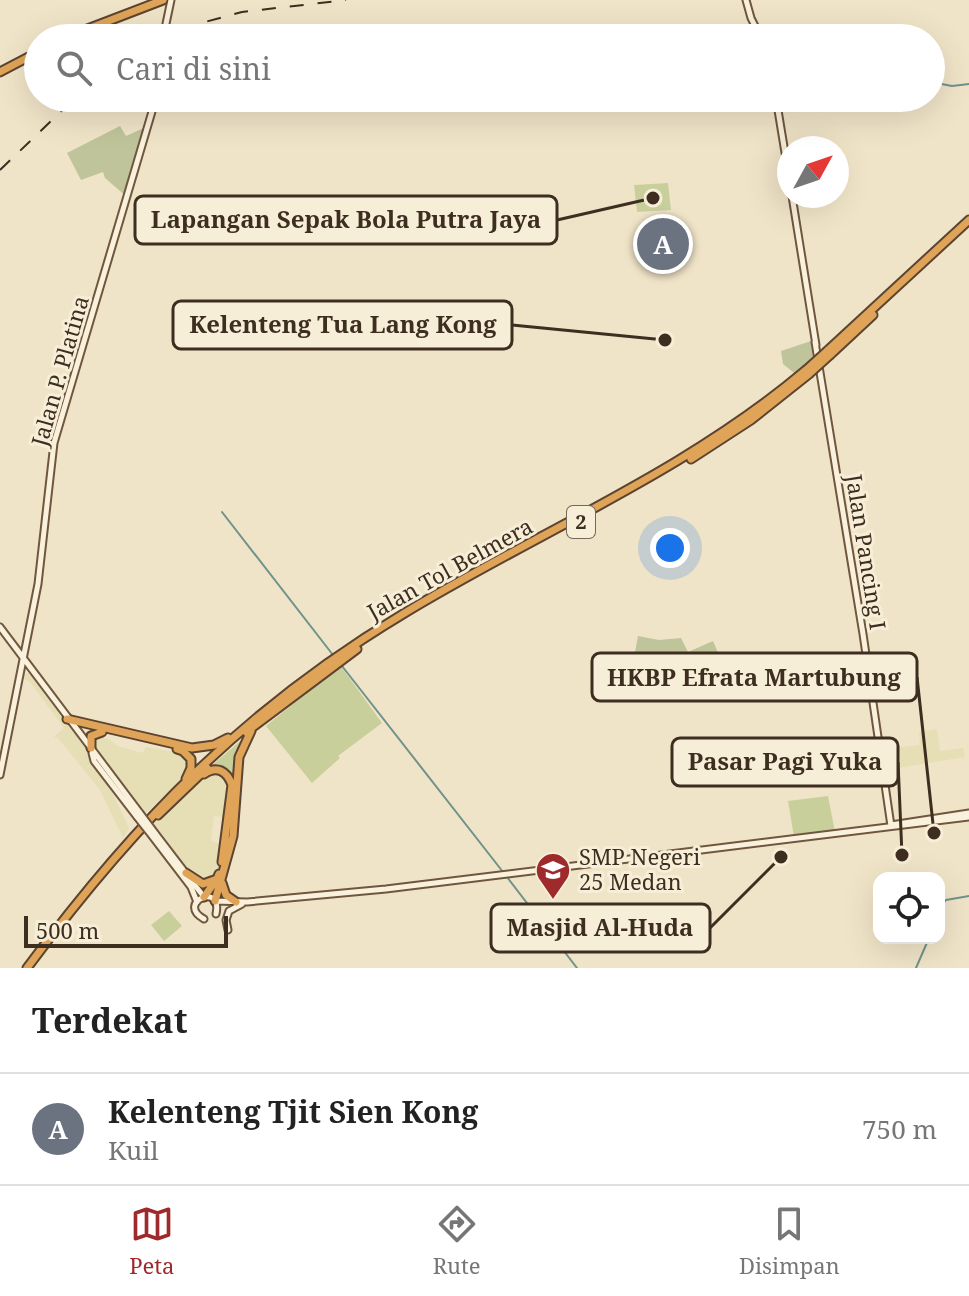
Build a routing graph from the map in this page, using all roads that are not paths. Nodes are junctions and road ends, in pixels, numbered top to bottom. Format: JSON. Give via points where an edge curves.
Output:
{"nodes":[{"id":1,"x":163,"y":0,"type":"edge"},
{"id":2,"x":171,"y":0,"type":"edge"},
{"id":3,"x":746,"y":0,"type":"edge"},
{"id":4,"x":100,"y":24,"type":"edge"},
{"id":5,"x":110,"y":24,"type":"edge"},
{"id":6,"x":166,"y":24,"type":"edge"},
{"id":7,"x":754,"y":24,"type":"edge"},
{"id":8,"x":24,"y":57,"type":"edge"},
{"id":9,"x":0,"y":70,"type":"edge"},
{"id":10,"x":152,"y":112,"type":"edge"},
{"id":11,"x":778,"y":112,"type":"edge"},
{"id":12,"x":782,"y":136,"type":"edge"},
{"id":13,"x":794,"y":208,"type":"edge"},
{"id":14,"x":969,"y":220,"type":"edge"},
{"id":15,"x":969,"y":227,"type":"edge"},
{"id":16,"x":829,"y":353,"type":"junction"},
{"id":17,"x":0,"y":627,"type":"edge"},
{"id":18,"x":23,"y":659,"type":"junction"},
{"id":19,"x":330,"y":664,"type":"junction"},
{"id":20,"x":267,"y":716,"type":"junction"},
{"id":21,"x":67,"y":719,"type":"junction"},
{"id":22,"x":248,"y":724,"type":"junction"},
{"id":23,"x":77,"y":731,"type":"junction"},
{"id":24,"x":102,"y":732,"type":"junction"},
{"id":25,"x":91,"y":748,"type":"junction"},
{"id":26,"x":0,"y":775,"type":"edge"},
{"id":27,"x":186,"y":784,"type":"junction"},
{"id":28,"x":969,"y":815,"type":"edge"},
{"id":29,"x":894,"y":825,"type":"junction"},
{"id":30,"x":154,"y":834,"type":"junction"},
{"id":31,"x":186,"y":873,"type":"junction"},
{"id":32,"x":219,"y":880,"type":"junction"},
{"id":33,"x":204,"y":897,"type":"junction"},
{"id":34,"x":215,"y":901,"type":"junction"},
{"id":35,"x":197,"y":902,"type":"junction"},
{"id":36,"x":236,"y":902,"type":"junction"},
{"id":37,"x":247,"y":902,"type":"junction"},
{"id":38,"x":216,"y":914,"type":"dead end"},
{"id":39,"x":204,"y":919,"type":"dead end"},
{"id":40,"x":228,"y":930,"type":"dead end"},
{"id":41,"x":30,"y":968,"type":"edge"}],
"edges":[{"from":1,"to":4,"type":"highway"},
{"from":2,"to":5,"type":"highway"},
{"from":2,"to":6,"type":"street"},
{"from":3,"to":7,"type":"street"},
{"from":8,"to":9,"type":"highway"},
{"from":10,"to":18,"type":"street","name":"Jalan P. Platina","via":[[54,443],[38,584]]},
{"from":11,"to":12,"type":"street"},
{"from":13,"to":29,"type":"street","name":"Jalan Pancing I"},
{"from":14,"to":16,"type":"highway","name":"Jalan Tol Belmera","number":"2"},
{"from":15,"to":16,"type":"highway","name":"Jalan Tol Belmera","number":"2"},
{"from":16,"to":19,"type":"highway","name":"Jalan Tol Belmera","number":"2","bridge":true,"via":[[748,416],[670,467],[422,602]]},
{"from":17,"to":18,"type":"street"},
{"from":18,"to":21,"type":"street"},
{"from":18,"to":26,"type":"street","name":"Jalan P. Platina"},
{"from":19,"to":20,"type":"highway","name":"Jalan Tol Belmera","number":"2"},
{"from":19,"to":22,"type":"highway","name":"Jalan Tol Belmera","number":"2"},
{"from":20,"to":27,"type":"highway","name":"Jalan Tol Belmera","number":"2"},
{"from":20,"to":32,"type":"highway","via":[[246,739],[239,757],[233,836]]},
{"from":21,"to":22,"type":"highway","via":[[199,748],[218,744]]},
{"from":21,"to":23,"type":"street"},
{"from":22,"to":27,"type":"highway","name":"Jalan Tol Belmera","number":"2"},
{"from":23,"to":24,"type":"highway"},
{"from":23,"to":25,"type":"street"},
{"from":24,"to":25,"type":"highway","via":[[91,736]]},
{"from":24,"to":27,"type":"highway","via":[[183,751],[191,762]]},
{"from":25,"to":30,"type":"street","bridge":true},
{"from":27,"to":32,"type":"highway","via":[[210,770],[224,771],[230,778]]},
{"from":27,"to":41,"type":"highway","name":"Jalan Tol Belmera","number":"2"},
{"from":28,"to":29,"type":"street"},
{"from":29,"to":37,"type":"street","via":[[503,876]]},
{"from":30,"to":31,"type":"street"},
{"from":30,"to":35,"type":"street"},
{"from":31,"to":32,"type":"highway","via":[[203,884]]},
{"from":31,"to":33,"type":"street"},
{"from":32,"to":33,"type":"highway"},
{"from":32,"to":34,"type":"highway"},
{"from":32,"to":36,"type":"highway"},
{"from":33,"to":34,"type":"street"},
{"from":33,"to":35,"type":"street"},
{"from":34,"to":36,"type":"street"},
{"from":34,"to":38,"type":"street"},
{"from":35,"to":39,"type":"street","via":[[196,913]]},
{"from":36,"to":37,"type":"street"},
{"from":37,"to":40,"type":"street","via":[[229,911]]}]}
